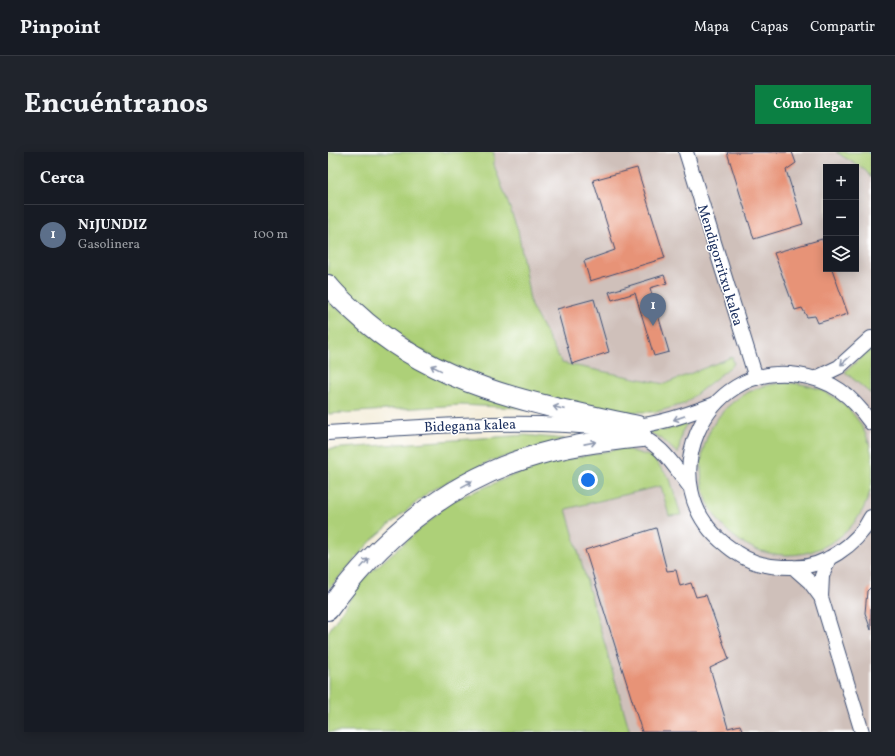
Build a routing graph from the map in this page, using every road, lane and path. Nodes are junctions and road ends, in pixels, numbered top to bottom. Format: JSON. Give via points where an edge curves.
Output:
{"nodes":[{"id":1,"x":686,"y":152,"type":"edge"},
{"id":2,"x":328,"y":285,"type":"edge"},
{"id":3,"x":871,"y":338,"type":"edge"},
{"id":4,"x":756,"y":378,"type":"junction"},
{"id":5,"x":816,"y":378,"type":"junction"},
{"id":6,"x":715,"y":403,"type":"junction"},
{"id":7,"x":871,"y":423,"type":"edge"},
{"id":8,"x":640,"y":432,"type":"junction"},
{"id":9,"x":328,"y":433,"type":"edge"},
{"id":10,"x":690,"y":488,"type":"junction"},
{"id":11,"x":871,"y":517,"type":"edge"},
{"id":12,"x":829,"y":558,"type":"junction"},
{"id":13,"x":793,"y":567,"type":"junction"},
{"id":14,"x":821,"y":597,"type":"junction"},
{"id":15,"x":328,"y":610,"type":"edge"},
{"id":16,"x":862,"y":732,"type":"edge"}],
"edges":[{"from":1,"to":4,"type":"street","name":"Mendigorritxu kalea"},
{"from":8,"to":2,"type":"highway","one_way":true,"via":[[500,394],[454,377],[389,342]]},
{"from":3,"to":5,"type":"street","one_way":true,"via":[[838,367]]},
{"from":4,"to":5,"type":"street","via":[[786,373]]},
{"from":4,"to":6,"type":"street","via":[[734,388]]},
{"from":5,"to":7,"type":"street","via":[[839,388],[858,405]]},
{"from":6,"to":8,"type":"street","name":"Bidegana kalea","one_way":true},
{"from":6,"to":10,"type":"street","via":[[704,418],[692,446]]},
{"from":8,"to":9,"type":"street","name":"Bidegana kalea","via":[[579,425],[505,424]]},
{"from":8,"to":10,"type":"street","via":[[660,448]]},
{"from":15,"to":8,"type":"highway","one_way":true,"via":[[364,564],[388,539],[449,494],[482,476],[523,459]]},
{"from":10,"to":13,"type":"street","via":[[699,514],[716,538],[738,555],[765,565]]},
{"from":11,"to":12,"type":"street","via":[[851,543]]},
{"from":12,"to":13,"type":"street"},
{"from":12,"to":14,"type":"street","via":[[822,576]]},
{"from":13,"to":14,"type":"street","via":[[810,582]]},
{"from":14,"to":16,"type":"street"}]}
